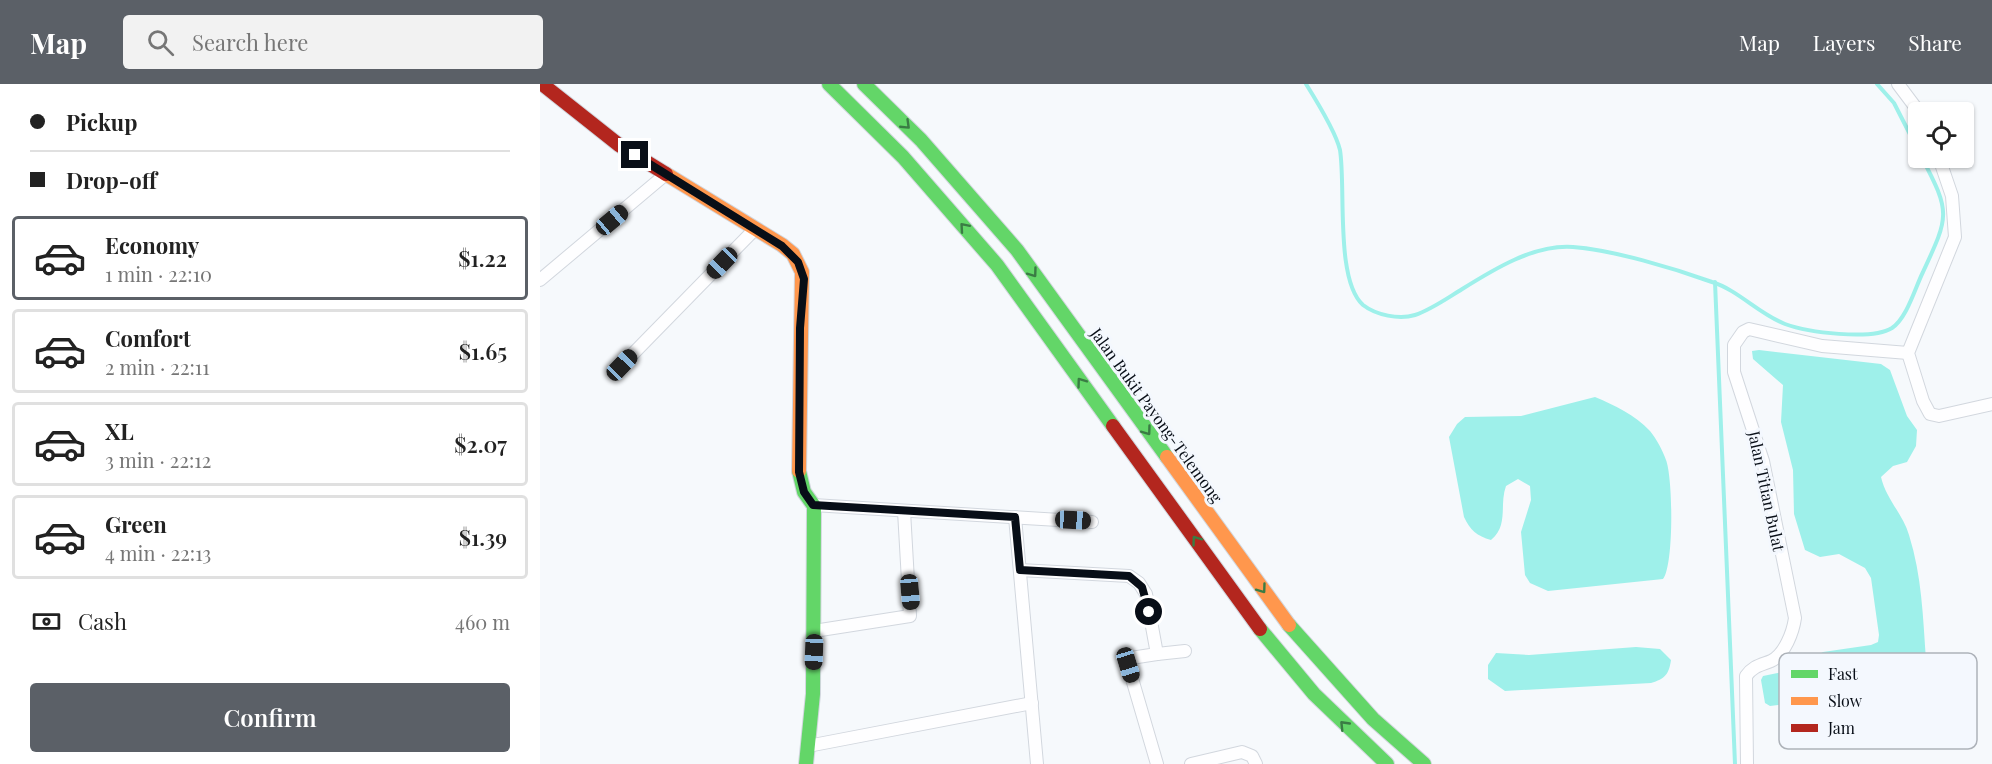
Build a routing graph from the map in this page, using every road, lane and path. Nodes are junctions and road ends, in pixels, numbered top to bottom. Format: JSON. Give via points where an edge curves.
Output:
{"nodes":[{"id":1,"x":542,"y":84,"type":"edge"},
{"id":2,"x":829,"y":84,"type":"edge"},
{"id":3,"x":864,"y":84,"type":"edge"},
{"id":4,"x":1898,"y":84,"type":"edge"},
{"id":5,"x":1912,"y":102,"type":"edge"},
{"id":6,"x":1943,"y":168,"type":"edge"},
{"id":7,"x":666,"y":174,"type":"junction"},
{"id":8,"x":755,"y":229,"type":"junction"},
{"id":9,"x":540,"y":280,"type":"edge"},
{"id":10,"x":1908,"y":353,"type":"junction"},
{"id":11,"x":622,"y":365,"type":"dead end"},
{"id":12,"x":1992,"y":404,"type":"edge"},
{"id":13,"x":813,"y":505,"type":"junction"},
{"id":14,"x":903,"y":511,"type":"junction"},
{"id":15,"x":1015,"y":517,"type":"junction"},
{"id":16,"x":1092,"y":522,"type":"dead end"},
{"id":17,"x":1020,"y":570,"type":"junction"},
{"id":18,"x":814,"y":631,"type":"junction"},
{"id":19,"x":1185,"y":651,"type":"dead end"},
{"id":20,"x":1779,"y":653,"type":"edge"},
{"id":21,"x":1779,"y":653,"type":"edge"},
{"id":22,"x":1157,"y":654,"type":"junction"},
{"id":23,"x":1032,"y":704,"type":"junction"},
{"id":24,"x":808,"y":746,"type":"junction"},
{"id":25,"x":806,"y":764,"type":"edge"},
{"id":26,"x":1037,"y":764,"type":"edge"},
{"id":27,"x":1157,"y":764,"type":"edge"},
{"id":28,"x":1191,"y":764,"type":"edge"},
{"id":29,"x":1256,"y":764,"type":"edge"},
{"id":30,"x":1387,"y":764,"type":"edge"},
{"id":31,"x":1424,"y":764,"type":"edge"},
{"id":32,"x":1747,"y":764,"type":"edge"}],
"edges":[{"from":1,"to":7,"type":"main road","via":[[619,145]]},
{"from":30,"to":2,"type":"main road","one_way":true,"via":[[1314,694],[1262,631],[997,265],[903,157]]},
{"from":3,"to":31,"type":"main road","name":"Jalan Bukit Payong-Telemong","one_way":true,"via":[[921,140],[1017,250],[1282,616],[1373,719]]},
{"from":4,"to":5,"type":"street"},
{"from":6,"to":10,"type":"street","via":[[1952,196],[1955,237]]},
{"from":7,"to":8,"type":"main road"},
{"from":7,"to":9,"type":"street"},
{"from":8,"to":11,"type":"street"},
{"from":8,"to":13,"type":"main road","via":[[793,254],[802,272],[799,472],[804,492]]},
{"from":10,"to":12,"type":"street","via":[[1930,414],[1939,416]]},
{"from":10,"to":20,"type":"street","name":"Jalan Titian Bulat","via":[[1821,346],[1749,329],[1734,345],[1736,379],[1763,461],[1795,618]]},
{"from":13,"to":14,"type":"street"},
{"from":13,"to":18,"type":"main road"},
{"from":14,"to":15,"type":"street"},
{"from":14,"to":18,"type":"street","via":[[910,616]]},
{"from":15,"to":16,"type":"street"},
{"from":15,"to":17,"type":"street"},
{"from":17,"to":22,"type":"street","via":[[1129,576],[1136,580],[1146,594]]},
{"from":17,"to":23,"type":"street"},
{"from":18,"to":24,"type":"main road"},
{"from":19,"to":22,"type":"street"},
{"from":21,"to":32,"type":"street","name":"Jalan Titian Bulat","via":[[1746,675]]},
{"from":22,"to":27,"type":"street","via":[[1131,658],[1128,663]]},
{"from":23,"to":24,"type":"street"},
{"from":23,"to":26,"type":"street"},
{"from":24,"to":25,"type":"main road"},
{"from":28,"to":29,"type":"street","via":[[1242,752],[1252,756]]}]}
